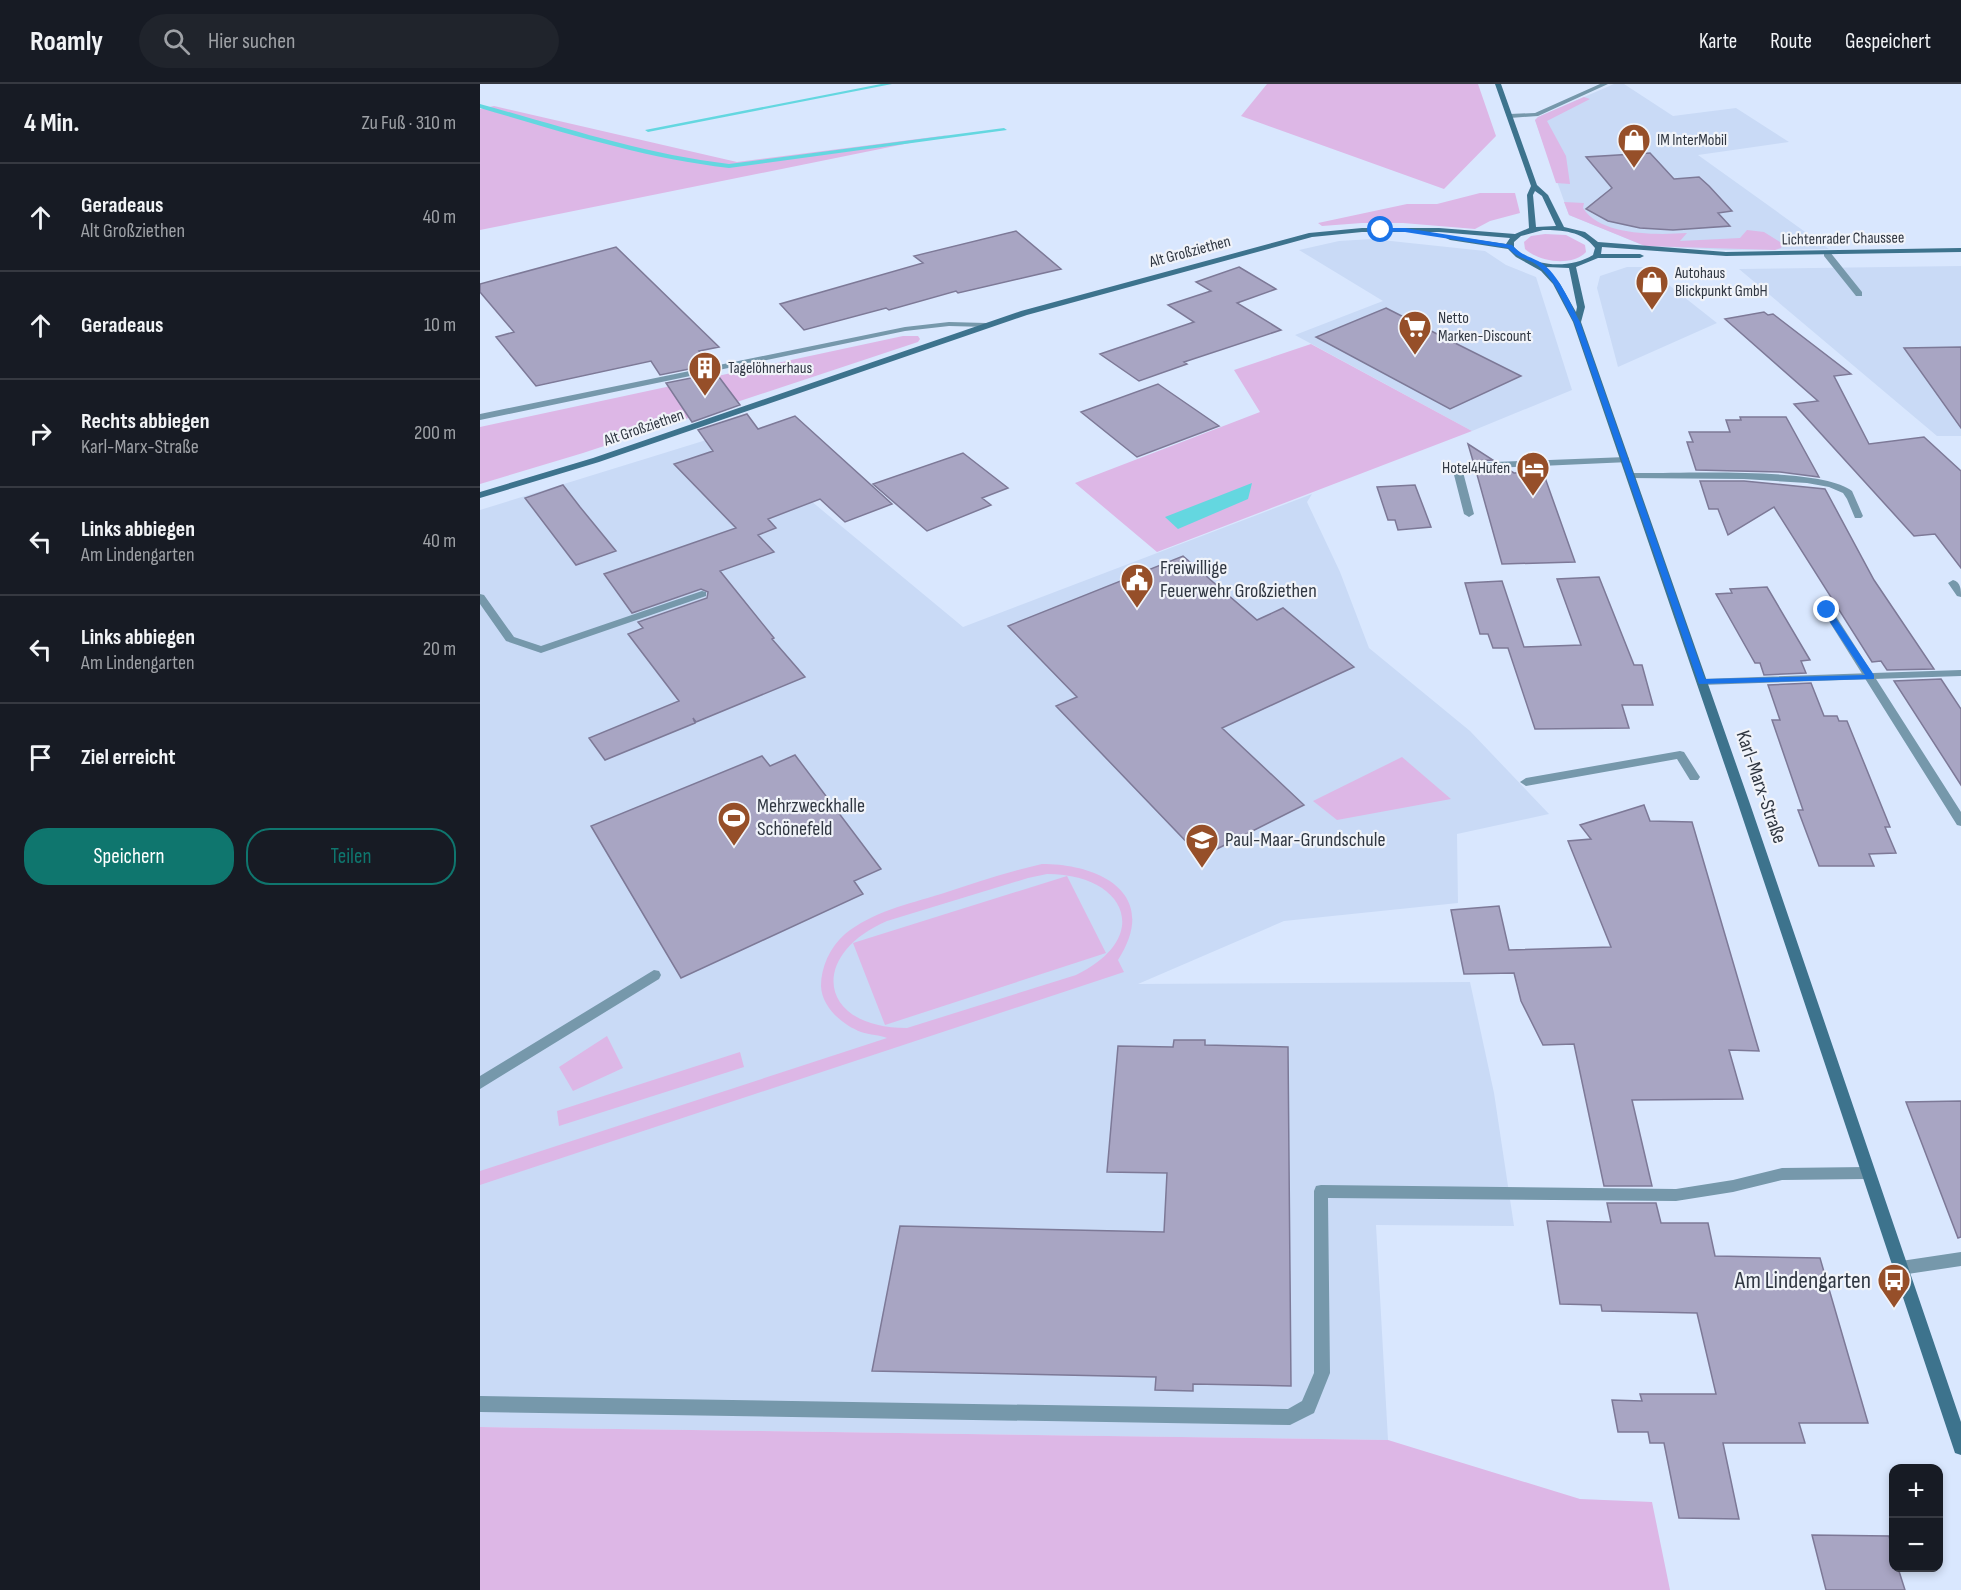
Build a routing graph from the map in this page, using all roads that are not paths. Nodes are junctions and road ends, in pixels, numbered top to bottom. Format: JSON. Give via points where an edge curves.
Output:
{"nodes":[{"id":1,"x":1498,"y":84,"type":"edge"},
{"id":2,"x":1605,"y":84,"type":"edge"},
{"id":3,"x":1510,"y":116,"type":"junction"},
{"id":4,"x":1534,"y":186,"type":"junction"},
{"id":5,"x":1533,"y":229,"type":"junction"},
{"id":6,"x":1561,"y":229,"type":"junction"},
{"id":7,"x":1405,"y":230,"type":"junction"},
{"id":8,"x":1515,"y":236,"type":"junction"},
{"id":9,"x":1597,"y":244,"type":"junction"},
{"id":10,"x":1510,"y":247,"type":"junction"},
{"id":11,"x":1961,"y":250,"type":"edge"},
{"id":12,"x":1725,"y":254,"type":"junction"},
{"id":13,"x":1827,"y":254,"type":"junction"},
{"id":14,"x":1596,"y":256,"type":"junction"},
{"id":15,"x":1539,"y":264,"type":"junction"},
{"id":16,"x":1572,"y":266,"type":"junction"},
{"id":17,"x":1859,"y":294,"type":"dead end"},
{"id":18,"x":1577,"y":322,"type":"junction"},
{"id":19,"x":986,"y":325,"type":"junction"},
{"id":20,"x":480,"y":417,"type":"edge"},
{"id":21,"x":1626,"y":460,"type":"junction"},
{"id":22,"x":1631,"y":476,"type":"junction"},
{"id":23,"x":480,"y":495,"type":"edge"},
{"id":24,"x":1469,"y":514,"type":"dead end"},
{"id":25,"x":1858,"y":516,"type":"dead end"},
{"id":26,"x":1953,"y":583,"type":"dead end"},
{"id":27,"x":702,"y":594,"type":"dead end"},
{"id":28,"x":1961,"y":594,"type":"edge"},
{"id":29,"x":480,"y":597,"type":"edge"},
{"id":30,"x":1827,"y":610,"type":"dead end"},
{"id":31,"x":1961,"y":673,"type":"edge"},
{"id":32,"x":1871,"y":677,"type":"junction"},
{"id":33,"x":1702,"y":682,"type":"junction"},
{"id":34,"x":1694,"y":777,"type":"dead end"},
{"id":35,"x":1526,"y":782,"type":"dead end"},
{"id":36,"x":1961,"y":822,"type":"edge"},
{"id":37,"x":654,"y":975,"type":"dead end"},
{"id":38,"x":480,"y":1083,"type":"edge"},
{"id":39,"x":1867,"y":1173,"type":"junction"},
{"id":40,"x":1961,"y":1258,"type":"edge"},
{"id":41,"x":1901,"y":1268,"type":"junction"},
{"id":42,"x":480,"y":1404,"type":"edge"},
{"id":43,"x":1961,"y":1447,"type":"edge"}],
"edges":[{"from":1,"to":3,"type":"main road"},
{"from":2,"to":3,"type":"street","via":[[1536,115]]},
{"from":3,"to":4,"type":"main road"},
{"from":4,"to":5,"type":"main road","via":[[1530,195]]},
{"from":4,"to":6,"type":"main road","via":[[1545,195]]},
{"from":5,"to":6,"type":"main road"},
{"from":5,"to":8,"type":"main road"},
{"from":6,"to":9,"type":"main road","via":[[1584,235]]},
{"from":7,"to":8,"type":"main road","name":"Alt Großziethen"},
{"from":7,"to":10,"type":"main road","name":"Alt Großziethen"},
{"from":7,"to":19,"type":"main road","name":"Alt Großziethen","via":[[1312,235]]},
{"from":8,"to":10,"type":"main road"},
{"from":9,"to":12,"type":"main road","name":"Lichtenrader Chaussee"},
{"from":9,"to":14,"type":"main road"},
{"from":10,"to":15,"type":"main road","via":[[1519,256]]},
{"from":11,"to":13,"type":"main road","name":"Lichtenrader Chaussee"},
{"from":12,"to":13,"type":"main road","name":"Lichtenrader Chaussee"},
{"from":12,"to":14,"type":"main road","name":"Lichtenrader Chaussee","via":[[1673,258]]},
{"from":13,"to":17,"type":"street"},
{"from":14,"to":16,"type":"main road"},
{"from":15,"to":16,"type":"main road"},
{"from":15,"to":18,"type":"main road","name":"Karl-Marx-Straße","via":[[1553,278]]},
{"from":16,"to":18,"type":"main road","name":"Karl-Marx-Straße","via":[[1581,307]]},
{"from":18,"to":21,"type":"main road","name":"Karl-Marx-Straße"},
{"from":19,"to":20,"type":"street","name":"Alt Großziethen","via":[[905,329]]},
{"from":19,"to":23,"type":"main road","name":"Alt Großziethen","via":[[606,456]]},
{"from":21,"to":22,"type":"main road","name":"Karl-Marx-Straße"},
{"from":21,"to":24,"type":"street","via":[[1469,466],[1458,471]]},
{"from":22,"to":25,"type":"street","via":[[1793,478],[1824,482],[1845,490]]},
{"from":22,"to":33,"type":"main road","name":"Karl-Marx-Straße"},
{"from":26,"to":28,"type":"street"},
{"from":27,"to":29,"type":"street","via":[[541,650],[510,639]]},
{"from":30,"to":32,"type":"street"},
{"from":31,"to":32,"type":"street"},
{"from":32,"to":33,"type":"street"},
{"from":32,"to":36,"type":"street"},
{"from":33,"to":39,"type":"main road","name":"Karl-Marx-Straße"},
{"from":34,"to":35,"type":"street","via":[[1680,755]]},
{"from":37,"to":38,"type":"street"},
{"from":39,"to":41,"type":"main road","name":"Karl-Marx-Straße"},
{"from":39,"to":42,"type":"street","via":[[1782,1174],[1676,1195],[1321,1191],[1322,1373],[1308,1407],[1290,1417]]},
{"from":40,"to":41,"type":"street"},
{"from":41,"to":43,"type":"main road","name":"Karl-Marx-Straße"}]}
